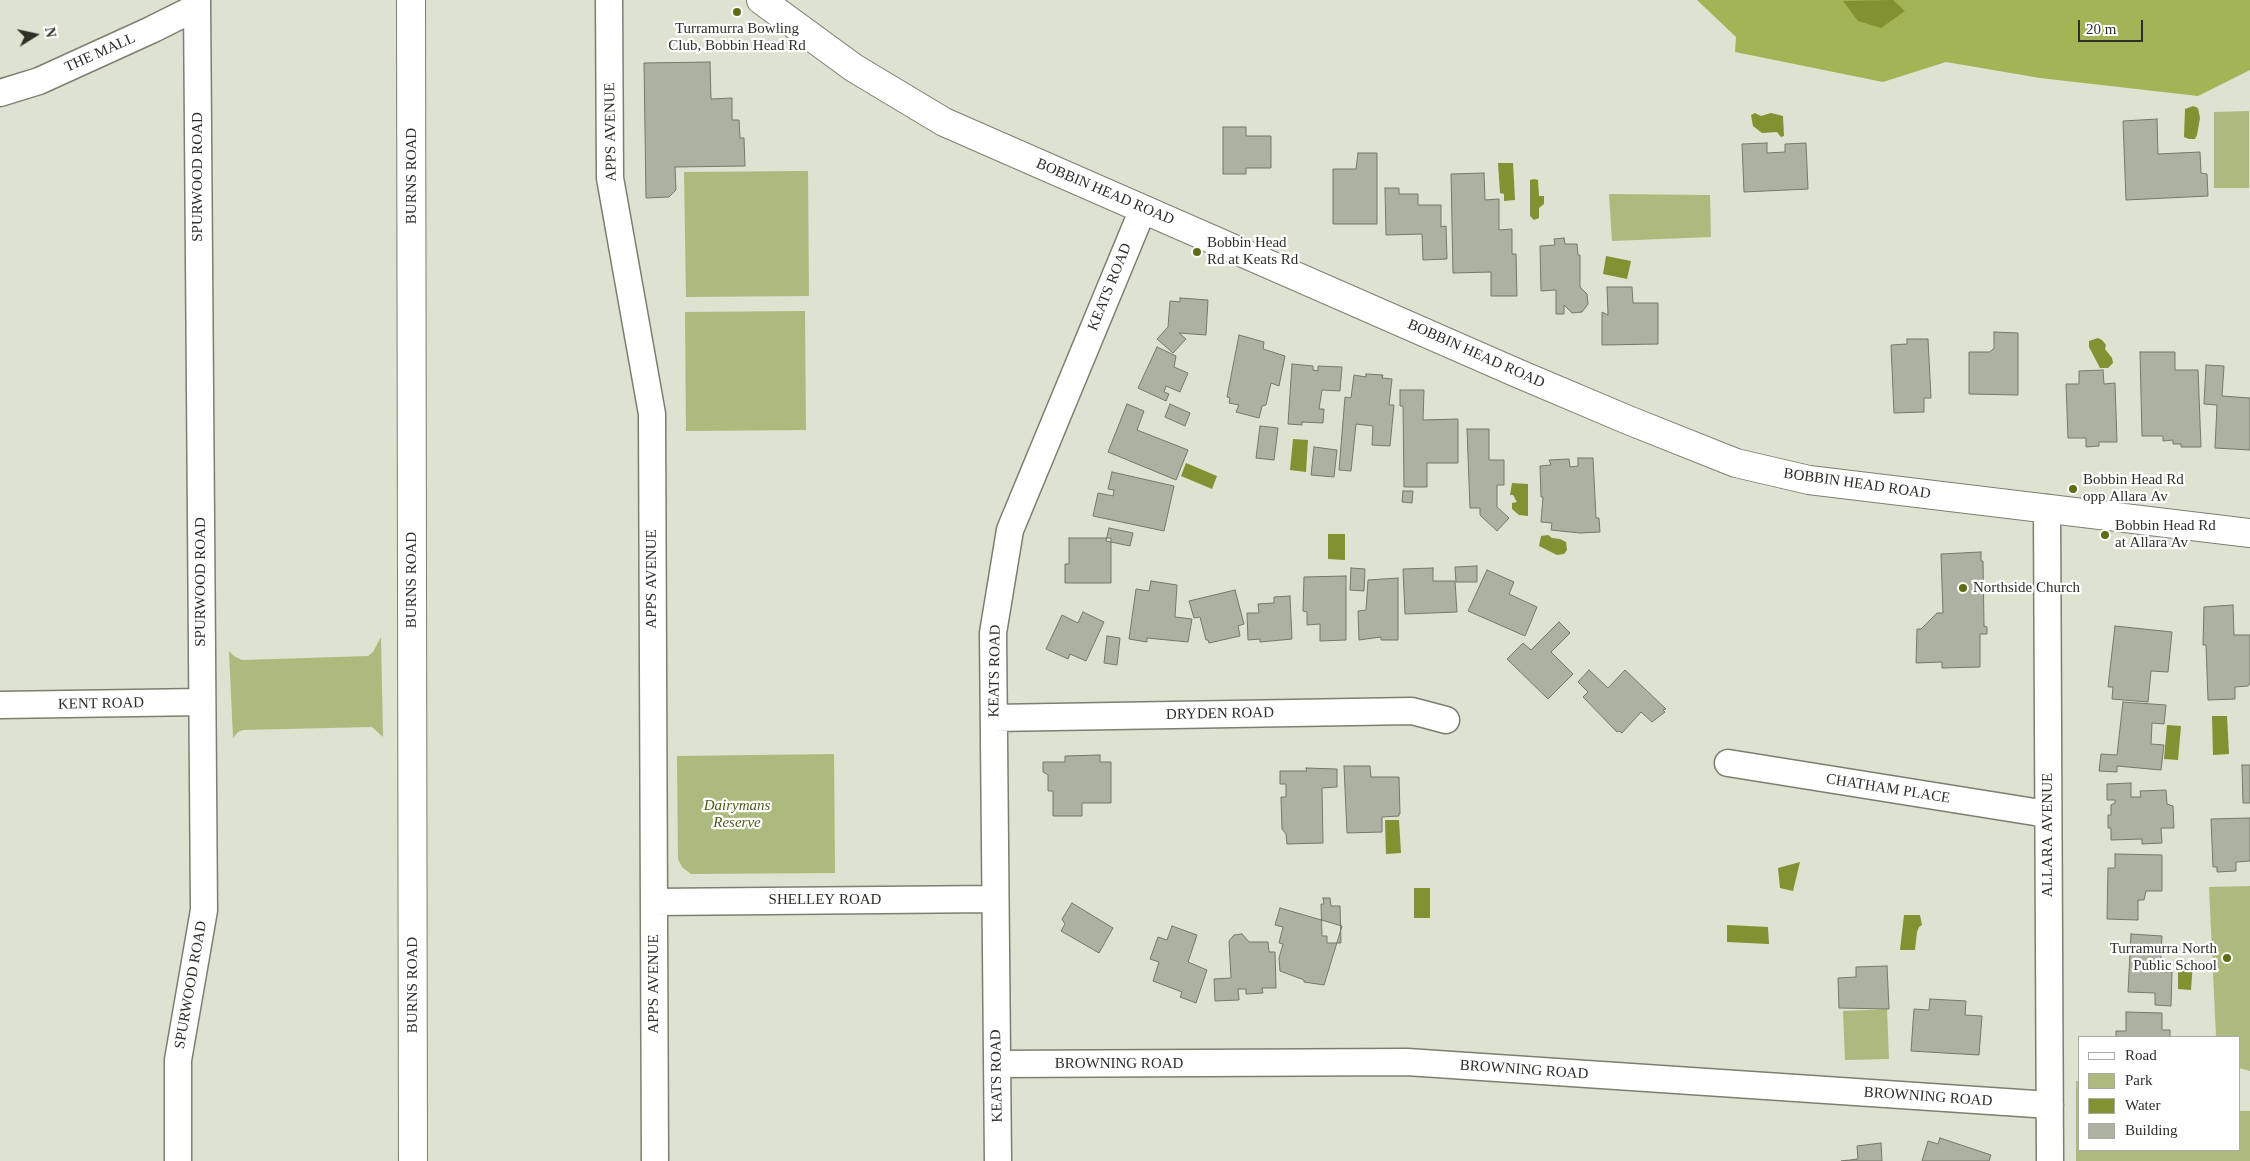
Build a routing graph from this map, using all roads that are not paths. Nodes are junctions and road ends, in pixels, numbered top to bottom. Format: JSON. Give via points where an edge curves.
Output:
{"nodes":[{"id":1,"x":411,"y":0,"type":"edge"},
{"id":2,"x":609,"y":0,"type":"edge"},
{"id":3,"x":761,"y":0,"type":"edge"},
{"id":4,"x":197,"y":3,"type":"edge"},
{"id":5,"x":0,"y":93,"type":"edge"},
{"id":6,"x":1142,"y":209,"type":"junction"},
{"id":7,"x":2048,"y":508,"type":"junction"},
{"id":8,"x":2250,"y":533,"type":"edge"},
{"id":9,"x":202,"y":702,"type":"junction"},
{"id":10,"x":0,"y":705,"type":"edge"},
{"id":11,"x":994,"y":718,"type":"junction"},
{"id":12,"x":1446,"y":720,"type":"dead end"},
{"id":13,"x":1728,"y":764,"type":"dead end"},
{"id":14,"x":2047,"y":814,"type":"junction"},
{"id":15,"x":995,"y":899,"type":"junction"},
{"id":16,"x":654,"y":902,"type":"junction"},
{"id":17,"x":997,"y":1064,"type":"junction"},
{"id":18,"x":2050,"y":1105,"type":"junction"},
{"id":19,"x":178,"y":1161,"type":"edge"},
{"id":20,"x":413,"y":1161,"type":"edge"},
{"id":21,"x":655,"y":1161,"type":"edge"},
{"id":22,"x":998,"y":1161,"type":"edge"},
{"id":23,"x":2050,"y":1161,"type":"edge"}],
"edges":[{"from":1,"to":20,"type":"main road","name":"BURNS ROAD"},
{"from":2,"to":16,"type":"street","name":"APPS AVENUE","via":[[610,178],[652,414]]},
{"from":3,"to":6,"type":"main road","name":"BOBBIN HEAD ROAD","via":[[854,68],[944,122]]},
{"from":4,"to":5,"type":"street","name":"THE MALL","via":[[151,30],[39,81]]},
{"from":4,"to":9,"type":"street","name":"SPURWOOD ROAD"},
{"from":6,"to":7,"type":"main road","name":"BOBBIN HEAD ROAD","via":[[1535,380],[1736,462],[1809,480]]},
{"from":6,"to":11,"type":"street","name":"KEATS ROAD","via":[[1010,530],[993,634]]},
{"from":7,"to":8,"type":"main road","name":"BOBBIN HEAD ROAD"},
{"from":7,"to":14,"type":"street","name":"ALLARA AVENUE"},
{"from":9,"to":10,"type":"street","name":"KENT ROAD"},
{"from":9,"to":19,"type":"street","name":"SPURWOOD ROAD","via":[[204,910],[178,1060]]},
{"from":11,"to":12,"type":"street","name":"DRYDEN ROAD","via":[[1412,711]]},
{"from":11,"to":15,"type":"street","name":"KEATS ROAD"},
{"from":13,"to":14,"type":"street","name":"CHATHAM PLACE"},
{"from":14,"to":18,"type":"street","name":"ALLARA AVENUE"},
{"from":15,"to":16,"type":"street","name":"SHELLEY ROAD"},
{"from":15,"to":17,"type":"street","name":"KEATS ROAD"},
{"from":16,"to":21,"type":"street","name":"APPS AVENUE"},
{"from":17,"to":18,"type":"street","name":"BROWNING ROAD","via":[[1407,1062]]},
{"from":17,"to":22,"type":"street","name":"KEATS ROAD"},
{"from":18,"to":23,"type":"street","name":"ALLARA AVENUE"}]}
